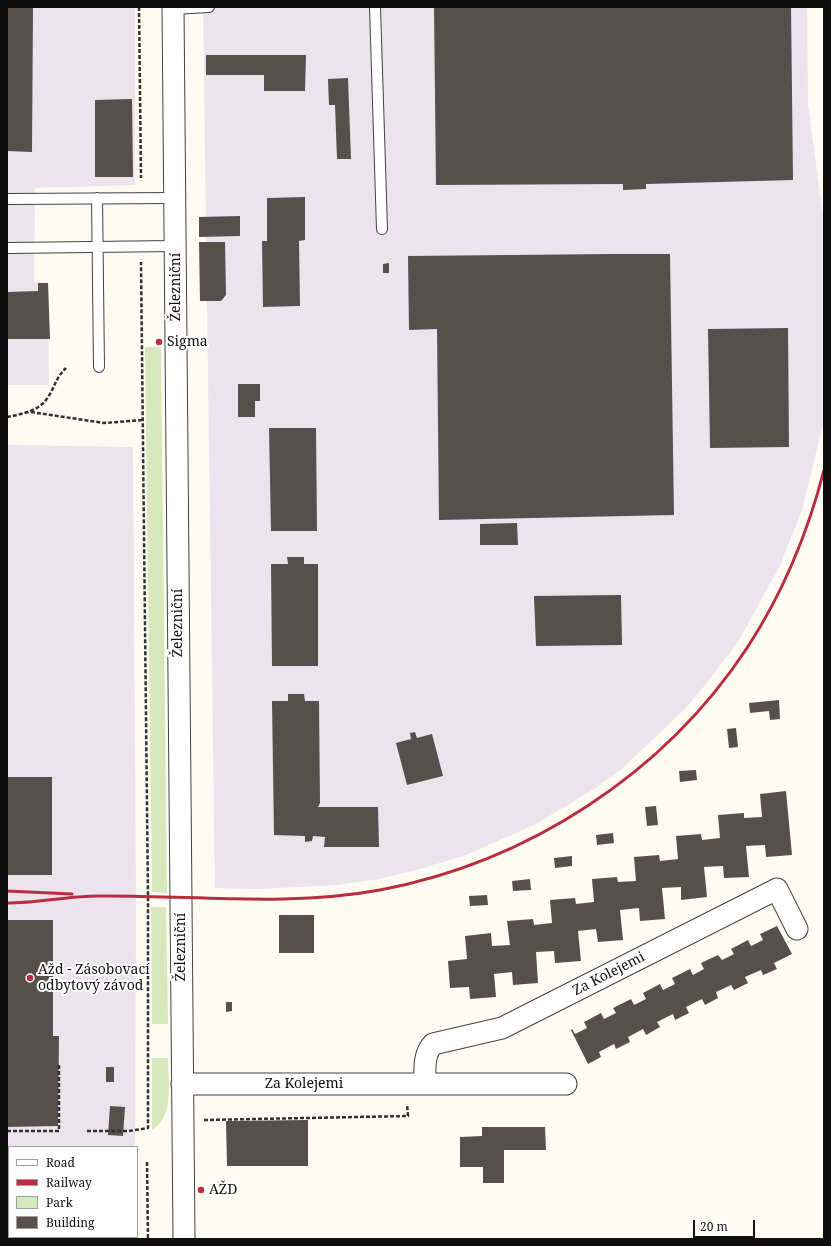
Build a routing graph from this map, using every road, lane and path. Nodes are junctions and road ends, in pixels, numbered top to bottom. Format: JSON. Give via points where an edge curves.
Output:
{"nodes":[{"id":1,"x":139,"y":7,"type":"edge"},
{"id":2,"x":209,"y":7,"type":"edge"},
{"id":3,"x":375,"y":7,"type":"edge"},
{"id":4,"x":173,"y":8,"type":"edge"},
{"id":5,"x":141,"y":178,"type":"dead end"},
{"id":6,"x":97,"y":198,"type":"junction"},
{"id":7,"x":175,"y":198,"type":"junction"},
{"id":8,"x":7,"y":200,"type":"edge"},
{"id":9,"x":382,"y":229,"type":"dead end"},
{"id":10,"x":175,"y":246,"type":"junction"},
{"id":11,"x":97,"y":247,"type":"junction"},
{"id":12,"x":7,"y":248,"type":"edge"},
{"id":13,"x":141,"y":262,"type":"dead end"},
{"id":14,"x":99,"y":367,"type":"dead end"},
{"id":15,"x":66,"y":368,"type":"dead end"},
{"id":16,"x":31,"y":412,"type":"junction"},
{"id":17,"x":7,"y":417,"type":"edge"},
{"id":18,"x":143,"y":420,"type":"junction"},
{"id":19,"x":797,"y":929,"type":"dead end"},
{"id":20,"x":60,"y":1064,"type":"dead end"},
{"id":21,"x":182,"y":1084,"type":"junction"},
{"id":22,"x":425,"y":1084,"type":"junction"},
{"id":23,"x":566,"y":1084,"type":"dead end"},
{"id":24,"x":407,"y":1098,"type":"dead end"},
{"id":25,"x":204,"y":1118,"type":"dead end"},
{"id":26,"x":7,"y":1131,"type":"edge"},
{"id":27,"x":87,"y":1131,"type":"dead end"},
{"id":28,"x":147,"y":1162,"type":"dead end"},
{"id":29,"x":148,"y":1239,"type":"edge"},
{"id":30,"x":184,"y":1239,"type":"edge"}],
"edges":[{"from":1,"to":5,"type":"path"},
{"from":2,"to":4,"type":"lane"},
{"from":3,"to":9,"type":"lane"},
{"from":4,"to":7,"type":"street","name":"Železniční"},
{"from":6,"to":7,"type":"lane"},
{"from":6,"to":8,"type":"lane"},
{"from":6,"to":11,"type":"lane"},
{"from":7,"to":10,"type":"street","name":"Železniční"},
{"from":10,"to":11,"type":"lane"},
{"from":10,"to":21,"type":"street","name":"Železniční"},
{"from":11,"to":12,"type":"lane"},
{"from":11,"to":14,"type":"lane"},
{"from":13,"to":18,"type":"path"},
{"from":15,"to":16,"type":"path","via":[[57,377],[48,398]]},
{"from":16,"to":17,"type":"path"},
{"from":16,"to":18,"type":"path","via":[[104,423]]},
{"from":18,"to":27,"type":"path","via":[[148,1128],[130,1131]]},
{"from":19,"to":22,"type":"street","name":"Za Kolejemi","via":[[777,889],[502,1028],[433,1044],[425,1060]]},
{"from":20,"to":26,"type":"path","via":[[59,1131]]},
{"from":21,"to":22,"type":"street","name":"Za Kolejemi"},
{"from":21,"to":30,"type":"street","name":"Železniční"},
{"from":22,"to":23,"type":"street","name":"Za Kolejemi"},
{"from":24,"to":25,"type":"path","via":[[408,1116]]},
{"from":28,"to":29,"type":"path"}]}
